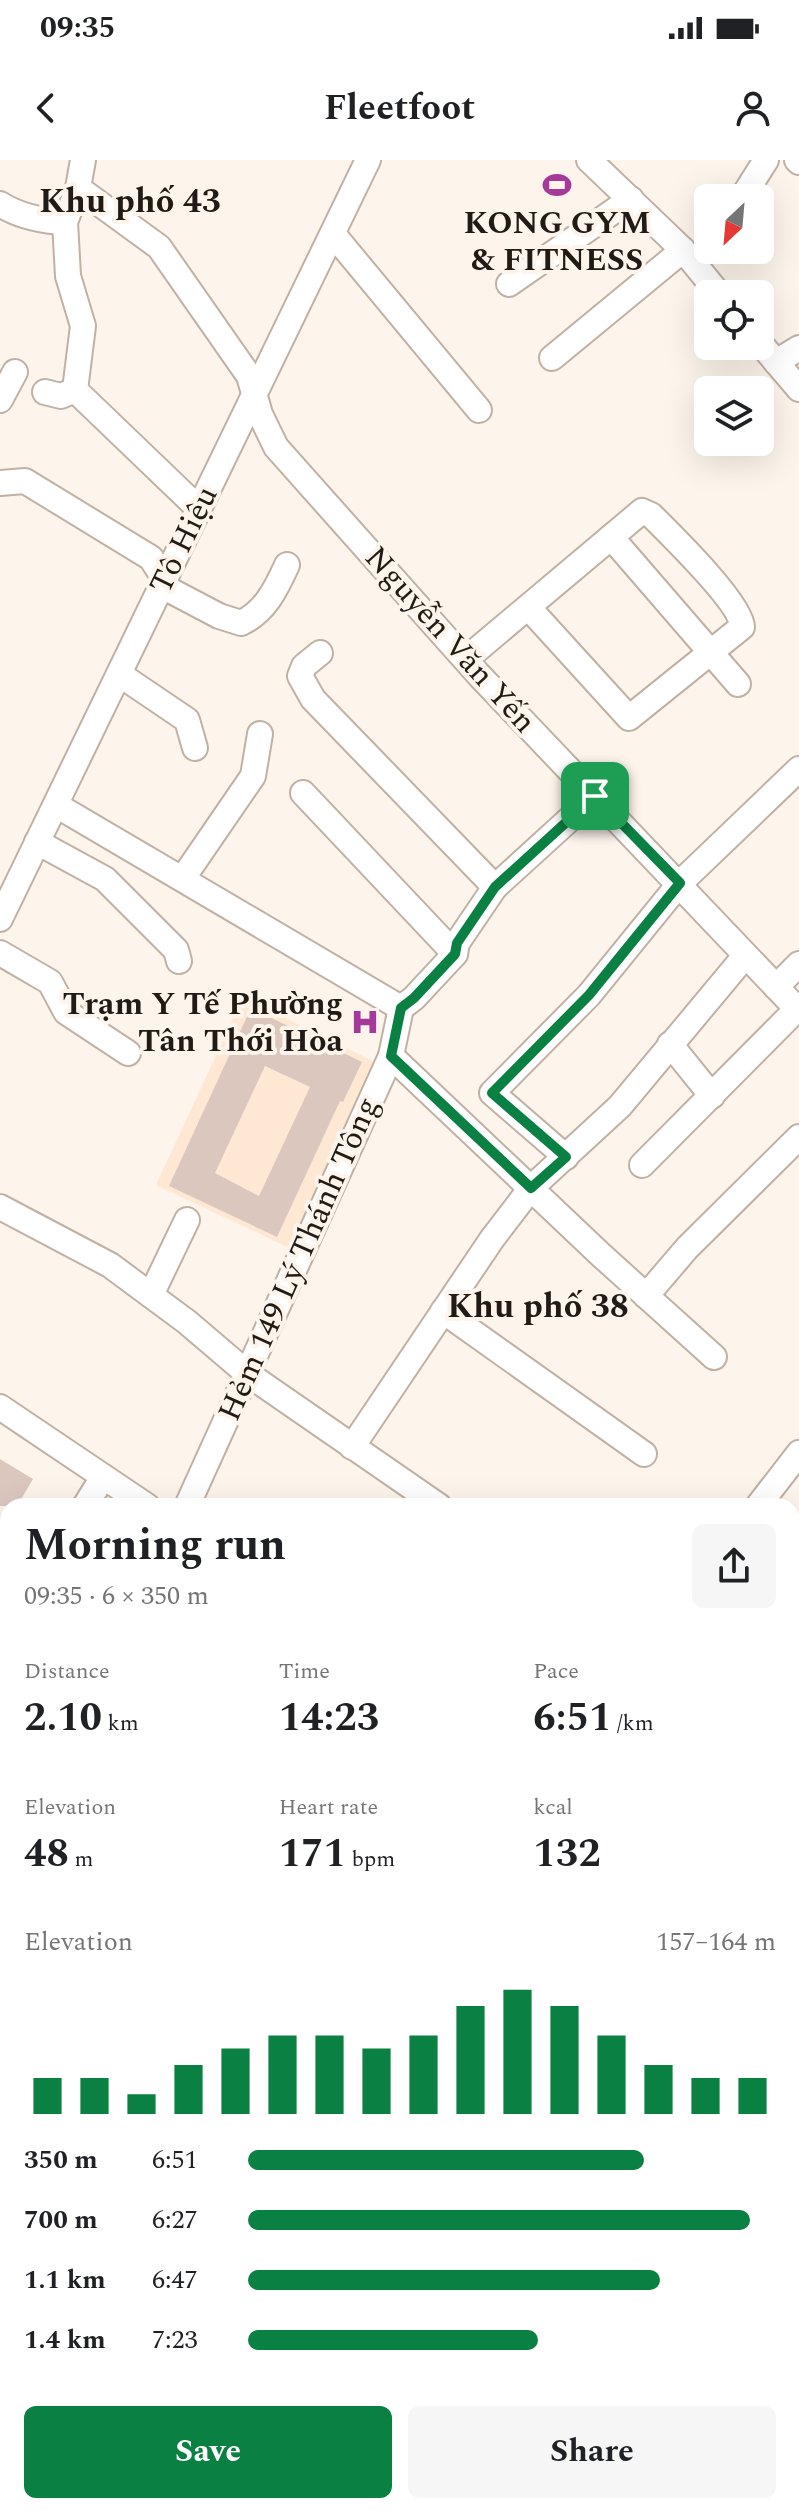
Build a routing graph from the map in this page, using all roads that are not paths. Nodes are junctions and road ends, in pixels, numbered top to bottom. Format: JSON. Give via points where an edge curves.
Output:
{"nodes":[{"id":1,"x":83,"y":160,"type":"edge"},
{"id":2,"x":368,"y":160,"type":"edge"},
{"id":3,"x":589,"y":160,"type":"edge"},
{"id":4,"x":766,"y":160,"type":"edge"},
{"id":5,"x":751,"y":184,"type":"edge"},
{"id":6,"x":78,"y":188,"type":"junction"},
{"id":7,"x":631,"y":199,"type":"junction"},
{"id":8,"x":4,"y":215,"type":"edge"},
{"id":9,"x":65,"y":222,"type":"junction"},
{"id":10,"x":333,"y":234,"type":"junction"},
{"id":11,"x":683,"y":250,"type":"junction"},
{"id":12,"x":694,"y":255,"type":"edge"},
{"id":13,"x":509,"y":284,"type":"dead end"},
{"id":14,"x":799,"y":348,"type":"edge"},
{"id":15,"x":552,"y":358,"type":"dead end"},
{"id":16,"x":774,"y":360,"type":"edge"},
{"id":17,"x":776,"y":362,"type":"junction"},
{"id":18,"x":15,"y":372,"type":"dead end"},
{"id":19,"x":799,"y":389,"type":"edge"},
{"id":20,"x":75,"y":390,"type":"junction"},
{"id":21,"x":45,"y":392,"type":"dead end"},
{"id":22,"x":255,"y":395,"type":"junction"},
{"id":23,"x":0,"y":400,"type":"edge"},
{"id":24,"x":479,"y":410,"type":"dead end"},
{"id":25,"x":0,"y":483,"type":"edge"},
{"id":26,"x":199,"y":509,"type":"junction"},
{"id":27,"x":611,"y":537,"type":"junction"},
{"id":28,"x":287,"y":565,"type":"dead end"},
{"id":29,"x":164,"y":583,"type":"junction"},
{"id":30,"x":528,"y":607,"type":"junction"},
{"id":31,"x":712,"y":652,"type":"junction"},
{"id":32,"x":320,"y":653,"type":"dead end"},
{"id":33,"x":466,"y":659,"type":"junction"},
{"id":34,"x":119,"y":674,"type":"junction"},
{"id":35,"x":738,"y":684,"type":"dead end"},
{"id":36,"x":260,"y":734,"type":"dead end"},
{"id":37,"x":195,"y":748,"type":"dead end"},
{"id":38,"x":799,"y":769,"type":"edge"},
{"id":39,"x":303,"y":793,"type":"dead end"},
{"id":40,"x":595,"y":796,"type":"junction"},
{"id":41,"x":56,"y":805,"type":"junction"},
{"id":42,"x":37,"y":842,"type":"junction"},
{"id":43,"x":183,"y":878,"type":"junction"},
{"id":44,"x":680,"y":883,"type":"junction"},
{"id":45,"x":495,"y":887,"type":"junction"},
{"id":46,"x":0,"y":919,"type":"edge"},
{"id":47,"x":0,"y":953,"type":"edge"},
{"id":48,"x":455,"y":954,"type":"junction"},
{"id":49,"x":745,"y":956,"type":"junction"},
{"id":50,"x":179,"y":961,"type":"dead end"},
{"id":51,"x":799,"y":964,"type":"edge"},
{"id":52,"x":776,"y":987,"type":"junction"},
{"id":53,"x":401,"y":1008,"type":"junction"},
{"id":54,"x":798,"y":1010,"type":"edge"},
{"id":55,"x":670,"y":1044,"type":"junction"},
{"id":56,"x":128,"y":1053,"type":"dead end"},
{"id":57,"x":391,"y":1056,"type":"junction"},
{"id":58,"x":712,"y":1096,"type":"junction"},
{"id":59,"x":799,"y":1137,"type":"edge"},
{"id":60,"x":566,"y":1157,"type":"junction"},
{"id":61,"x":642,"y":1165,"type":"dead end"},
{"id":62,"x":531,"y":1188,"type":"junction"},
{"id":63,"x":0,"y":1207,"type":"edge"},
{"id":64,"x":187,"y":1220,"type":"dead end"},
{"id":65,"x":151,"y":1295,"type":"junction"},
{"id":66,"x":646,"y":1296,"type":"junction"},
{"id":67,"x":443,"y":1311,"type":"junction"},
{"id":68,"x":714,"y":1357,"type":"dead end"},
{"id":69,"x":248,"y":1374,"type":"junction"},
{"id":70,"x":0,"y":1407,"type":"edge"},
{"id":71,"x":352,"y":1447,"type":"junction"},
{"id":72,"x":799,"y":1453,"type":"edge"},
{"id":73,"x":644,"y":1454,"type":"dead end"},
{"id":74,"x":103,"y":1477,"type":"junction"},
{"id":75,"x":90,"y":1498,"type":"edge"},
{"id":76,"x":135,"y":1498,"type":"edge"},
{"id":77,"x":191,"y":1498,"type":"edge"},
{"id":78,"x":427,"y":1498,"type":"edge"},
{"id":79,"x":764,"y":1498,"type":"edge"}],
"edges":[{"from":1,"to":6,"type":"street"},
{"from":2,"to":10,"type":"street","name":"Tô Hiệu"},
{"from":3,"to":7,"type":"street"},
{"from":4,"to":5,"type":"street"},
{"from":6,"to":9,"type":"street"},
{"from":6,"to":22,"type":"street","name":"Nguyễn Văn Yến","via":[[159,247],[249,376]]},
{"from":7,"to":11,"type":"street"},
{"from":7,"to":13,"type":"street"},
{"from":8,"to":9,"type":"street"},
{"from":9,"to":20,"type":"street","via":[[68,276],[83,326]]},
{"from":10,"to":22,"type":"street","name":"Tô Hiệu"},
{"from":10,"to":24,"type":"street"},
{"from":11,"to":12,"type":"street"},
{"from":11,"to":15,"type":"street"},
{"from":14,"to":17,"type":"street"},
{"from":16,"to":17,"type":"street"},
{"from":17,"to":19,"type":"street"},
{"from":18,"to":23,"type":"street"},
{"from":20,"to":21,"type":"street","via":[[61,396]]},
{"from":20,"to":26,"type":"street"},
{"from":22,"to":26,"type":"street","name":"Tô Hiệu"},
{"from":22,"to":33,"type":"street","name":"Nguyễn Văn Yến","via":[[276,447]]},
{"from":25,"to":29,"type":"street","via":[[25,481],[151,558]]},
{"from":26,"to":29,"type":"street","name":"Tô Hiệu"},
{"from":27,"to":30,"type":"street"},
{"from":27,"to":31,"type":"street"},
{"from":27,"to":31,"type":"street","via":[[646,512],[701,567],[742,621],[742,627]]},
{"from":28,"to":29,"type":"street","via":[[256,616],[241,623]]},
{"from":29,"to":34,"type":"street","name":"Tô Hiệu"},
{"from":30,"to":31,"type":"street","via":[[629,718]]},
{"from":30,"to":33,"type":"street"},
{"from":31,"to":35,"type":"street"},
{"from":32,"to":45,"type":"street","via":[[300,676],[313,699]]},
{"from":33,"to":40,"type":"street","name":"Nguyễn Văn Yến"},
{"from":34,"to":37,"type":"street","via":[[187,720]]},
{"from":34,"to":41,"type":"street","name":"Tô Hiệu"},
{"from":36,"to":43,"type":"street","via":[[253,776]]},
{"from":38,"to":44,"type":"street"},
{"from":39,"to":48,"type":"street"},
{"from":40,"to":44,"type":"street","name":"Nguyễn Văn Yến"},
{"from":40,"to":45,"type":"street"},
{"from":41,"to":42,"type":"street","name":"Tô Hiệu"},
{"from":41,"to":43,"type":"street"},
{"from":42,"to":46,"type":"street","name":"Tô Hiệu"},
{"from":42,"to":50,"type":"street","via":[[105,879],[176,950]]},
{"from":43,"to":53,"type":"street"},
{"from":44,"to":49,"type":"street","name":"Nguyễn Văn Yến"},
{"from":44,"to":60,"type":"street","via":[[589,995],[492,1093]]},
{"from":45,"to":48,"type":"street"},
{"from":47,"to":56,"type":"street","via":[[50,982],[66,1012]]},
{"from":48,"to":53,"type":"street"},
{"from":49,"to":52,"type":"street","name":"Nguyễn Văn Yến"},
{"from":49,"to":55,"type":"street"},
{"from":51,"to":52,"type":"street"},
{"from":52,"to":54,"type":"street","name":"Nguyễn Văn Yến"},
{"from":53,"to":57,"type":"street","name":"Hẻm 149 Lý Thánh Tông"},
{"from":54,"to":58,"type":"street"},
{"from":55,"to":58,"type":"street"},
{"from":55,"to":60,"type":"street","via":[[620,1106]]},
{"from":57,"to":62,"type":"street"},
{"from":57,"to":69,"type":"street","name":"Hẻm 149 Lý Thánh Tông"},
{"from":58,"to":61,"type":"street"},
{"from":59,"to":66,"type":"street"},
{"from":60,"to":62,"type":"street"},
{"from":62,"to":66,"type":"street"},
{"from":62,"to":67,"type":"street"},
{"from":63,"to":65,"type":"street","via":[[110,1265]]},
{"from":64,"to":65,"type":"street"},
{"from":65,"to":69,"type":"street"},
{"from":66,"to":68,"type":"street"},
{"from":67,"to":71,"type":"street"},
{"from":67,"to":73,"type":"street"},
{"from":69,"to":71,"type":"street"},
{"from":69,"to":77,"type":"street","name":"Hẻm 149 Lý Thánh Tông"},
{"from":70,"to":74,"type":"street"},
{"from":71,"to":78,"type":"street"},
{"from":72,"to":79,"type":"street"},
{"from":74,"to":75,"type":"street"},
{"from":74,"to":76,"type":"street"}]}
